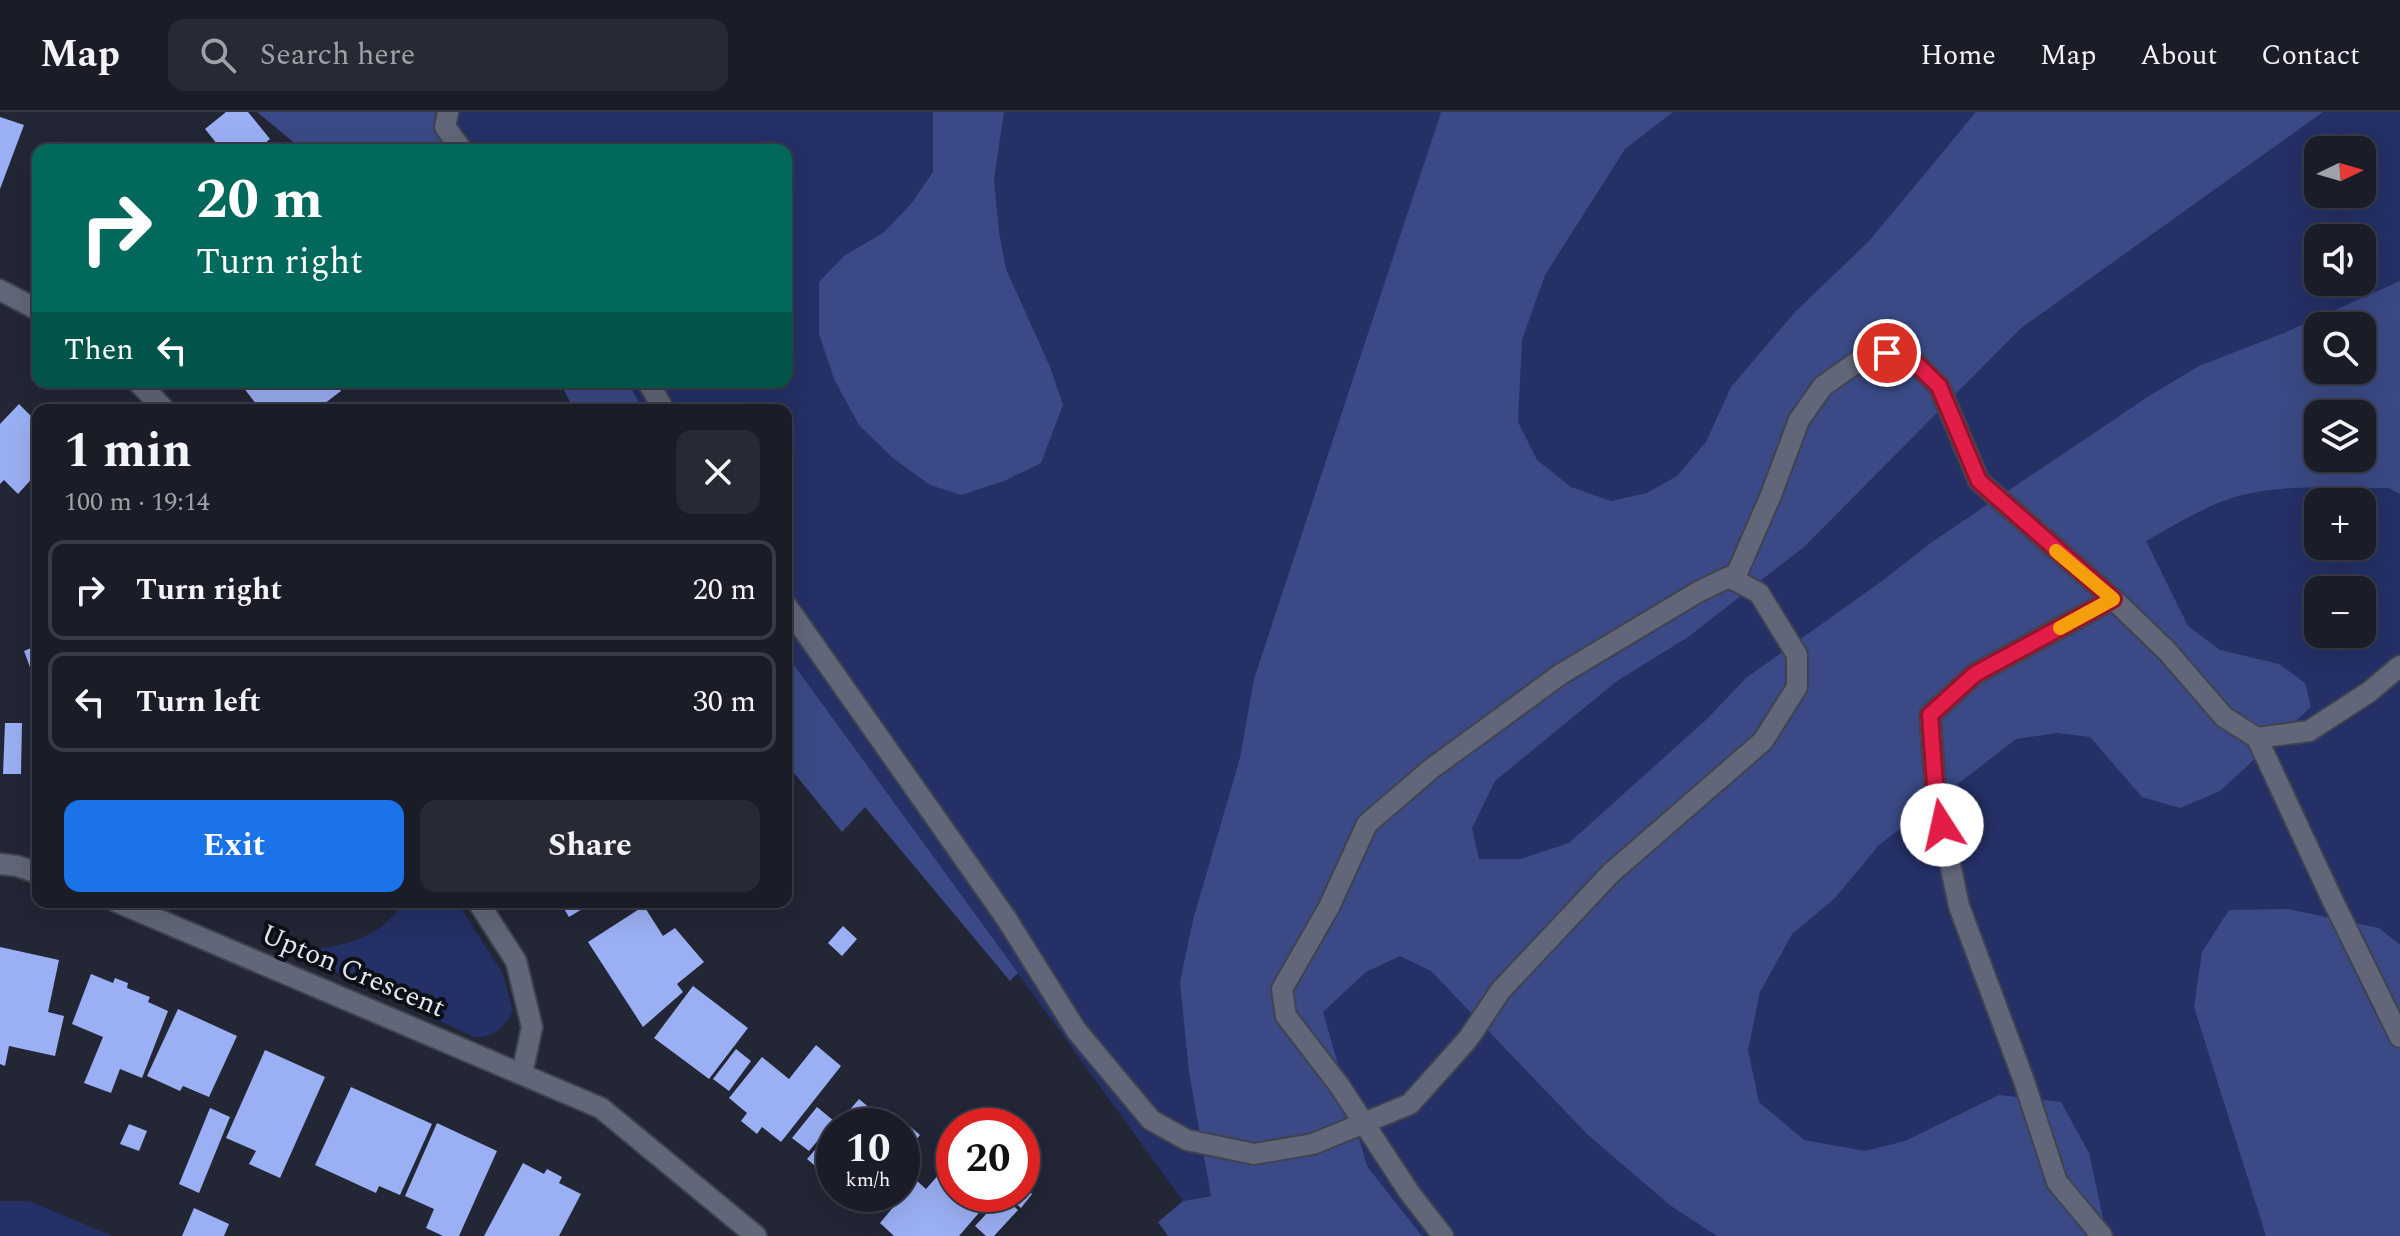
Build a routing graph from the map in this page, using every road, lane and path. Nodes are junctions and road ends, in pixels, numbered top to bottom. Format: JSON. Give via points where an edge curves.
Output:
{"nodes":[{"id":1,"x":448,"y":112,"type":"edge"},
{"id":2,"x":458,"y":144,"type":"edge"},
{"id":3,"x":0,"y":290,"type":"edge"},
{"id":4,"x":32,"y":307,"type":"edge"},
{"id":5,"x":144,"y":388,"type":"edge"},
{"id":6,"x":159,"y":404,"type":"edge"},
{"id":7,"x":1734,"y":580,"type":"junction"},
{"id":8,"x":2113,"y":599,"type":"junction"},
{"id":9,"x":792,"y":614,"type":"edge"},
{"id":10,"x":2400,"y":666,"type":"edge"},
{"id":11,"x":2257,"y":738,"type":"junction"},
{"id":12,"x":0,"y":864,"type":"edge"},
{"id":13,"x":32,"y":871,"type":"edge"},
{"id":14,"x":131,"y":908,"type":"edge"},
{"id":15,"x":482,"y":908,"type":"edge"},
{"id":16,"x":2400,"y":1037,"type":"edge"},
{"id":17,"x":522,"y":1074,"type":"junction"},
{"id":18,"x":1366,"y":1122,"type":"junction"},
{"id":19,"x":756,"y":1236,"type":"edge"},
{"id":20,"x":1443,"y":1236,"type":"edge"},
{"id":21,"x":2102,"y":1236,"type":"edge"}],
"edges":[{"from":1,"to":2,"type":"street","via":[[445,127]]},
{"from":3,"to":4,"type":"street"},
{"from":5,"to":6,"type":"street"},
{"from":7,"to":8,"type":"street","via":[[1799,420],[1823,386],[1870,353],[1905,353],[1939,386],[1979,481]]},
{"from":7,"to":18,"type":"street","via":[[1759,593],[1797,655],[1797,687],[1763,741],[1611,873],[1501,990],[1468,1039],[1410,1104]]},
{"from":7,"to":18,"type":"street","via":[[1729,577],[1698,592],[1561,674],[1431,769],[1367,824],[1329,907],[1282,989],[1286,1016]]},
{"from":8,"to":11,"type":"street","via":[[2224,717]]},
{"from":8,"to":21,"type":"street","via":[[1975,674],[1930,715],[1936,798],[1959,906],[2057,1182]]},
{"from":9,"to":18,"type":"street","via":[[1006,918],[1076,1030],[1151,1120],[1187,1140],[1254,1154],[1313,1144]]},
{"from":10,"to":11,"type":"street","via":[[2309,731]]},
{"from":11,"to":16,"type":"street"},
{"from":12,"to":13,"type":"street"},
{"from":14,"to":17,"type":"street","name":"Upton Crescent"},
{"from":15,"to":17,"type":"street","via":[[516,961],[532,1027]]},
{"from":17,"to":19,"type":"street","name":"Upton Crescent","via":[[601,1108]]},
{"from":18,"to":20,"type":"street"}]}
